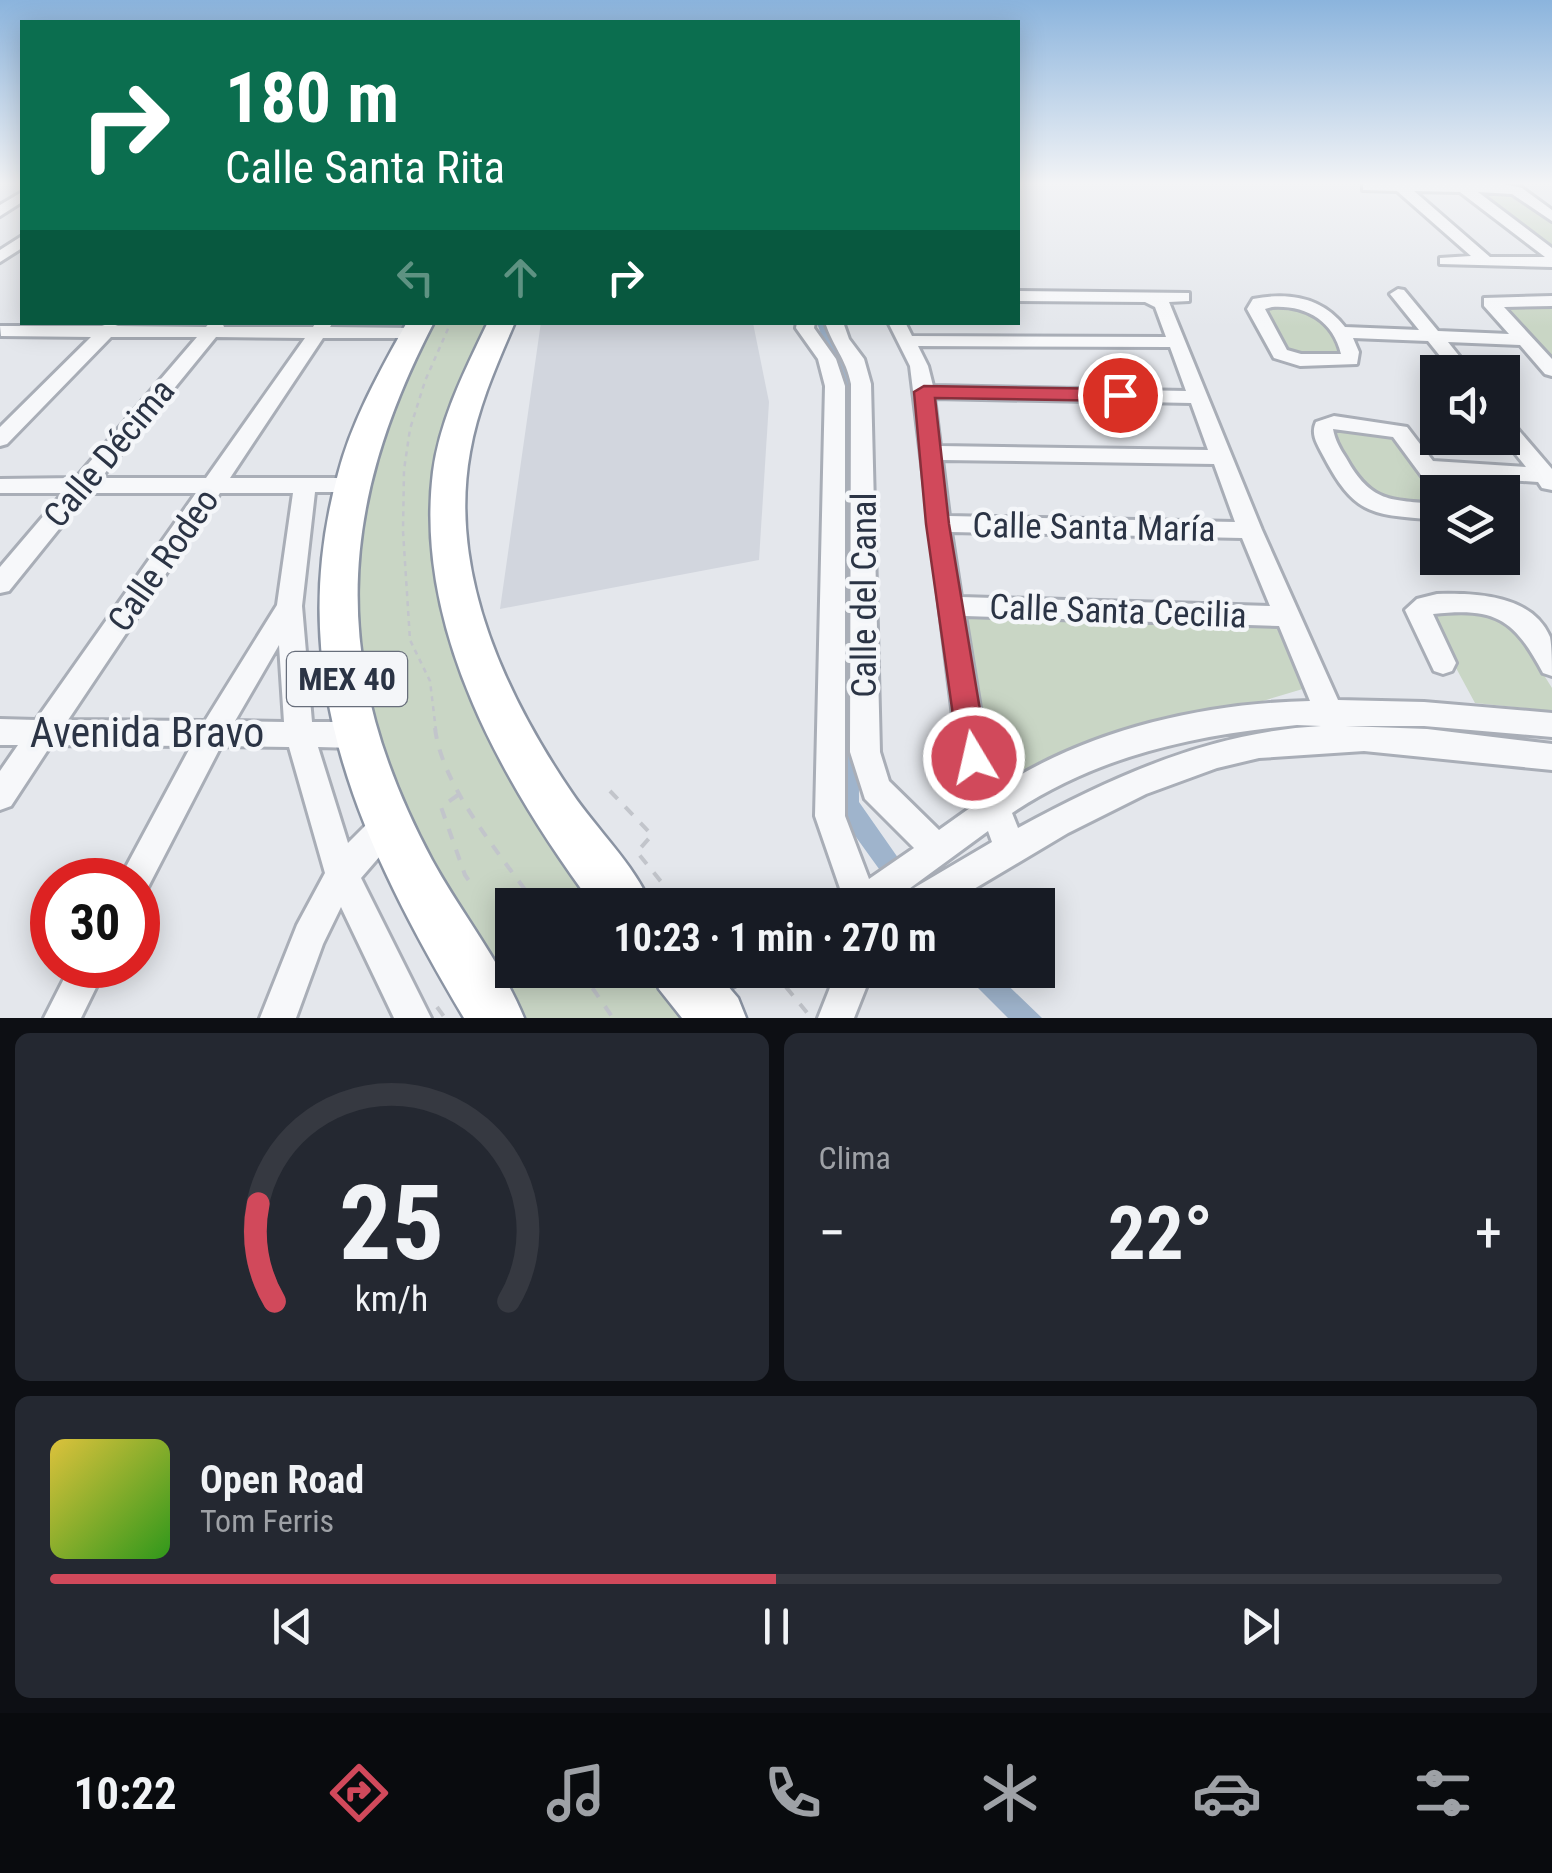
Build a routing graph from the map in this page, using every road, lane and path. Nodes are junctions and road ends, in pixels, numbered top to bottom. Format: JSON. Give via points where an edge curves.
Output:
{"nodes":[{"id":1,"x":1452,"y":232,"type":"edge"},
{"id":2,"x":1519,"y":232,"type":"edge"},
{"id":3,"x":1552,"y":258,"type":"edge"},
{"id":4,"x":1446,"y":261,"type":"dead end"},
{"id":5,"x":1486,"y":261,"type":"junction"},
{"id":6,"x":1398,"y":294,"type":"dead end"},
{"id":7,"x":1020,"y":296,"type":"edge"},
{"id":8,"x":1183,"y":297,"type":"dead end"},
{"id":9,"x":1150,"y":298,"type":"junction"},
{"id":10,"x":1552,"y":301,"type":"edge"},
{"id":11,"x":20,"y":314,"type":"edge"},
{"id":12,"x":501,"y":325,"type":"edge"},
{"id":13,"x":806,"y":325,"type":"edge"},
{"id":14,"x":835,"y":325,"type":"edge"},
{"id":15,"x":112,"y":327,"type":"edge"},
{"id":16,"x":215,"y":327,"type":"edge"},
{"id":17,"x":322,"y":327,"type":"edge"},
{"id":18,"x":418,"y":328,"type":"edge"},
{"id":19,"x":0,"y":331,"type":"edge"},
{"id":20,"x":901,"y":332,"type":"edge"},
{"id":21,"x":1340,"y":332,"type":"junction"},
{"id":22,"x":1434,"y":336,"type":"junction"},
{"id":23,"x":1524,"y":340,"type":"junction"},
{"id":24,"x":1179,"y":342,"type":"junction"},
{"id":25,"x":1449,"y":355,"type":"edge"},
{"id":26,"x":1552,"y":370,"type":"edge"},
{"id":27,"x":924,"y":392,"type":"junction"},
{"id":28,"x":1199,"y":396,"type":"junction"},
{"id":29,"x":0,"y":439,"type":"edge"},
{"id":30,"x":1520,"y":444,"type":"edge"},
{"id":31,"x":932,"y":453,"type":"junction"},
{"id":32,"x":1221,"y":457,"type":"junction"},
{"id":33,"x":1428,"y":468,"type":"junction"},
{"id":34,"x":1433,"y":475,"type":"edge"},
{"id":35,"x":1549,"y":479,"type":"edge"},
{"id":36,"x":348,"y":485,"type":"junction"},
{"id":37,"x":0,"y":486,"type":"edge"},
{"id":38,"x":215,"y":486,"type":"junction"},
{"id":39,"x":305,"y":486,"type":"junction"},
{"id":40,"x":82,"y":487,"type":"junction"},
{"id":41,"x":1420,"y":511,"type":"edge"},
{"id":42,"x":938,"y":524,"type":"junction"},
{"id":43,"x":1250,"y":530,"type":"junction"},
{"id":44,"x":0,"y":584,"type":"edge"},
{"id":45,"x":288,"y":606,"type":"junction"},
{"id":46,"x":950,"y":606,"type":"junction"},
{"id":47,"x":1286,"y":616,"type":"junction"},
{"id":48,"x":1443,"y":664,"type":"dead end"},
{"id":49,"x":1552,"y":665,"type":"edge"},
{"id":50,"x":1335,"y":725,"type":"junction"},
{"id":51,"x":1552,"y":725,"type":"edge"},
{"id":52,"x":214,"y":731,"type":"junction"},
{"id":53,"x":0,"y":732,"type":"edge"},
{"id":54,"x":44,"y":732,"type":"junction"},
{"id":55,"x":299,"y":733,"type":"junction"},
{"id":56,"x":354,"y":735,"type":"junction"},
{"id":57,"x":1552,"y":758,"type":"edge"},
{"id":58,"x":610,"y":791,"type":"dead end"},
{"id":59,"x":460,"y":794,"type":"dead end"},
{"id":60,"x":0,"y":796,"type":"edge"},
{"id":61,"x":994,"y":807,"type":"junction"},
{"id":62,"x":388,"y":824,"type":"junction"},
{"id":63,"x":936,"y":848,"type":"junction"},
{"id":64,"x":1011,"y":848,"type":"junction"},
{"id":65,"x":147,"y":858,"type":"edge"},
{"id":66,"x":342,"y":874,"type":"junction"},
{"id":67,"x":474,"y":888,"type":"dead end"},
{"id":68,"x":611,"y":888,"type":"edge"},
{"id":69,"x":667,"y":888,"type":"edge"},
{"id":70,"x":853,"y":888,"type":"edge"},
{"id":71,"x":880,"y":888,"type":"edge"},
{"id":72,"x":946,"y":888,"type":"edge"},
{"id":73,"x":78,"y":988,"type":"edge"},
{"id":74,"x":592,"y":988,"type":"edge"},
{"id":75,"x":787,"y":988,"type":"edge"},
{"id":76,"x":847,"y":988,"type":"edge"},
{"id":77,"x":62,"y":1018,"type":"edge"},
{"id":78,"x":278,"y":1018,"type":"edge"},
{"id":79,"x":413,"y":1018,"type":"edge"},
{"id":80,"x":496,"y":1018,"type":"edge"},
{"id":81,"x":613,"y":1018,"type":"edge"},
{"id":82,"x":812,"y":1018,"type":"edge"},
{"id":83,"x":836,"y":1018,"type":"edge"}],
"edges":[{"from":1,"to":5,"type":"street"},
{"from":2,"to":3,"type":"street"},
{"from":3,"to":5,"type":"street"},
{"from":4,"to":5,"type":"street"},
{"from":6,"to":22,"type":"street"},
{"from":7,"to":9,"type":"street"},
{"from":8,"to":9,"type":"street"},
{"from":9,"to":24,"type":"street","name":"Calle Santa Cecilia","via":[[1162,304]]},
{"from":10,"to":23,"type":"street","via":[[1490,302]]},
{"from":11,"to":19,"type":"street"},
{"from":12,"to":68,"type":"highway","via":[[464,415],[450,473],[451,552],[464,618],[490,690],[526,764]]},
{"from":13,"to":70,"type":"street","via":[[835,386],[830,816]]},
{"from":14,"to":63,"type":"street","name":"Calle del Canal","via":[[861,384],[865,752],[876,788]]},
{"from":15,"to":16,"type":"street"},
{"from":15,"to":19,"type":"street"},
{"from":15,"to":29,"type":"street"},
{"from":16,"to":17,"type":"street"},
{"from":16,"to":40,"type":"street","name":"Calle Décima"},
{"from":17,"to":18,"type":"street"},
{"from":17,"to":38,"type":"street","name":"Calle Rodeo"},
{"from":18,"to":36,"type":"highway","number":"MEX 40","via":[[368,424]]},
{"from":20,"to":24,"type":"street"},
{"from":20,"to":27,"type":"street","name":"Calle Santa Cecilia"},
{"from":21,"to":21,"type":"street","via":[[1316,305],[1256,305],[1277,350],[1292,358],[1350,360]]},
{"from":21,"to":22,"type":"street"},
{"from":22,"to":23,"type":"street"},
{"from":22,"to":25,"type":"street"},
{"from":23,"to":26,"type":"street"},
{"from":24,"to":28,"type":"street","name":"Calle Santa Cecilia"},
{"from":27,"to":28,"type":"street"},
{"from":27,"to":31,"type":"street","name":"Calle Santa Cecilia"},
{"from":28,"to":32,"type":"street","name":"Calle Santa Cecilia"},
{"from":30,"to":35,"type":"street"},
{"from":31,"to":32,"type":"street"},
{"from":31,"to":42,"type":"street","name":"Calle Santa Cecilia"},
{"from":32,"to":43,"type":"street","name":"Calle Santa Cecilia"},
{"from":33,"to":34,"type":"street"},
{"from":33,"to":35,"type":"street"},
{"from":33,"to":41,"type":"street","via":[[1393,429],[1323,426],[1358,497],[1383,508]]},
{"from":36,"to":39,"type":"street"},
{"from":36,"to":56,"type":"highway","number":"MEX 40","via":[[338,570]]},
{"from":37,"to":40,"type":"street"},
{"from":38,"to":39,"type":"street"},
{"from":38,"to":40,"type":"street"},
{"from":38,"to":54,"type":"street","name":"Calle Rodeo"},
{"from":39,"to":45,"type":"street"},
{"from":40,"to":44,"type":"street","name":"Calle Décima"},
{"from":42,"to":43,"type":"street","name":"Calle Santa María"},
{"from":42,"to":46,"type":"street","name":"Calle Santa Cecilia"},
{"from":43,"to":47,"type":"street","name":"Calle Santa Cecilia"},
{"from":45,"to":52,"type":"street"},
{"from":45,"to":55,"type":"street"},
{"from":46,"to":47,"type":"street","name":"Calle Santa Cecilia"},
{"from":46,"to":61,"type":"street","name":"Calle Santa Cecilia","via":[[974,758]]},
{"from":47,"to":50,"type":"street","name":"Calle Santa Cecilia"},
{"from":48,"to":49,"type":"street","via":[[1418,610],[1424,604],[1501,609],[1522,619]]},
{"from":50,"to":51,"type":"street","via":[[1429,712]]},
{"from":50,"to":57,"type":"street"},
{"from":50,"to":61,"type":"street","via":[[1254,715],[1179,726],[1095,754]]},
{"from":50,"to":64,"type":"street","via":[[1151,778]]},
{"from":52,"to":54,"type":"street","name":"Avenida Bravo"},
{"from":52,"to":55,"type":"street","name":"Avenida Bravo"},
{"from":52,"to":65,"type":"street"},
{"from":53,"to":54,"type":"street","name":"Avenida Bravo"},
{"from":54,"to":60,"type":"street","name":"Calle Rodeo"},
{"from":55,"to":56,"type":"street","name":"Avenida Bravo"},
{"from":55,"to":66,"type":"street"},
{"from":56,"to":62,"type":"highway","number":"MEX 40"},
{"from":58,"to":69,"type":"path","via":[[652,835],[638,852]]},
{"from":59,"to":67,"type":"path","via":[[442,807]]},
{"from":61,"to":63,"type":"street"},
{"from":61,"to":64,"type":"street","name":"Calle Santa Cecilia"},
{"from":62,"to":66,"type":"street"},
{"from":62,"to":80,"type":"highway","number":"MEX 40"},
{"from":63,"to":71,"type":"street"},
{"from":64,"to":72,"type":"street"},
{"from":66,"to":78,"type":"street","via":[[311,929]]},
{"from":66,"to":79,"type":"street"},
{"from":73,"to":77,"type":"street"},
{"from":74,"to":81,"type":"path"},
{"from":75,"to":82,"type":"path"},
{"from":76,"to":83,"type":"street"}]}
